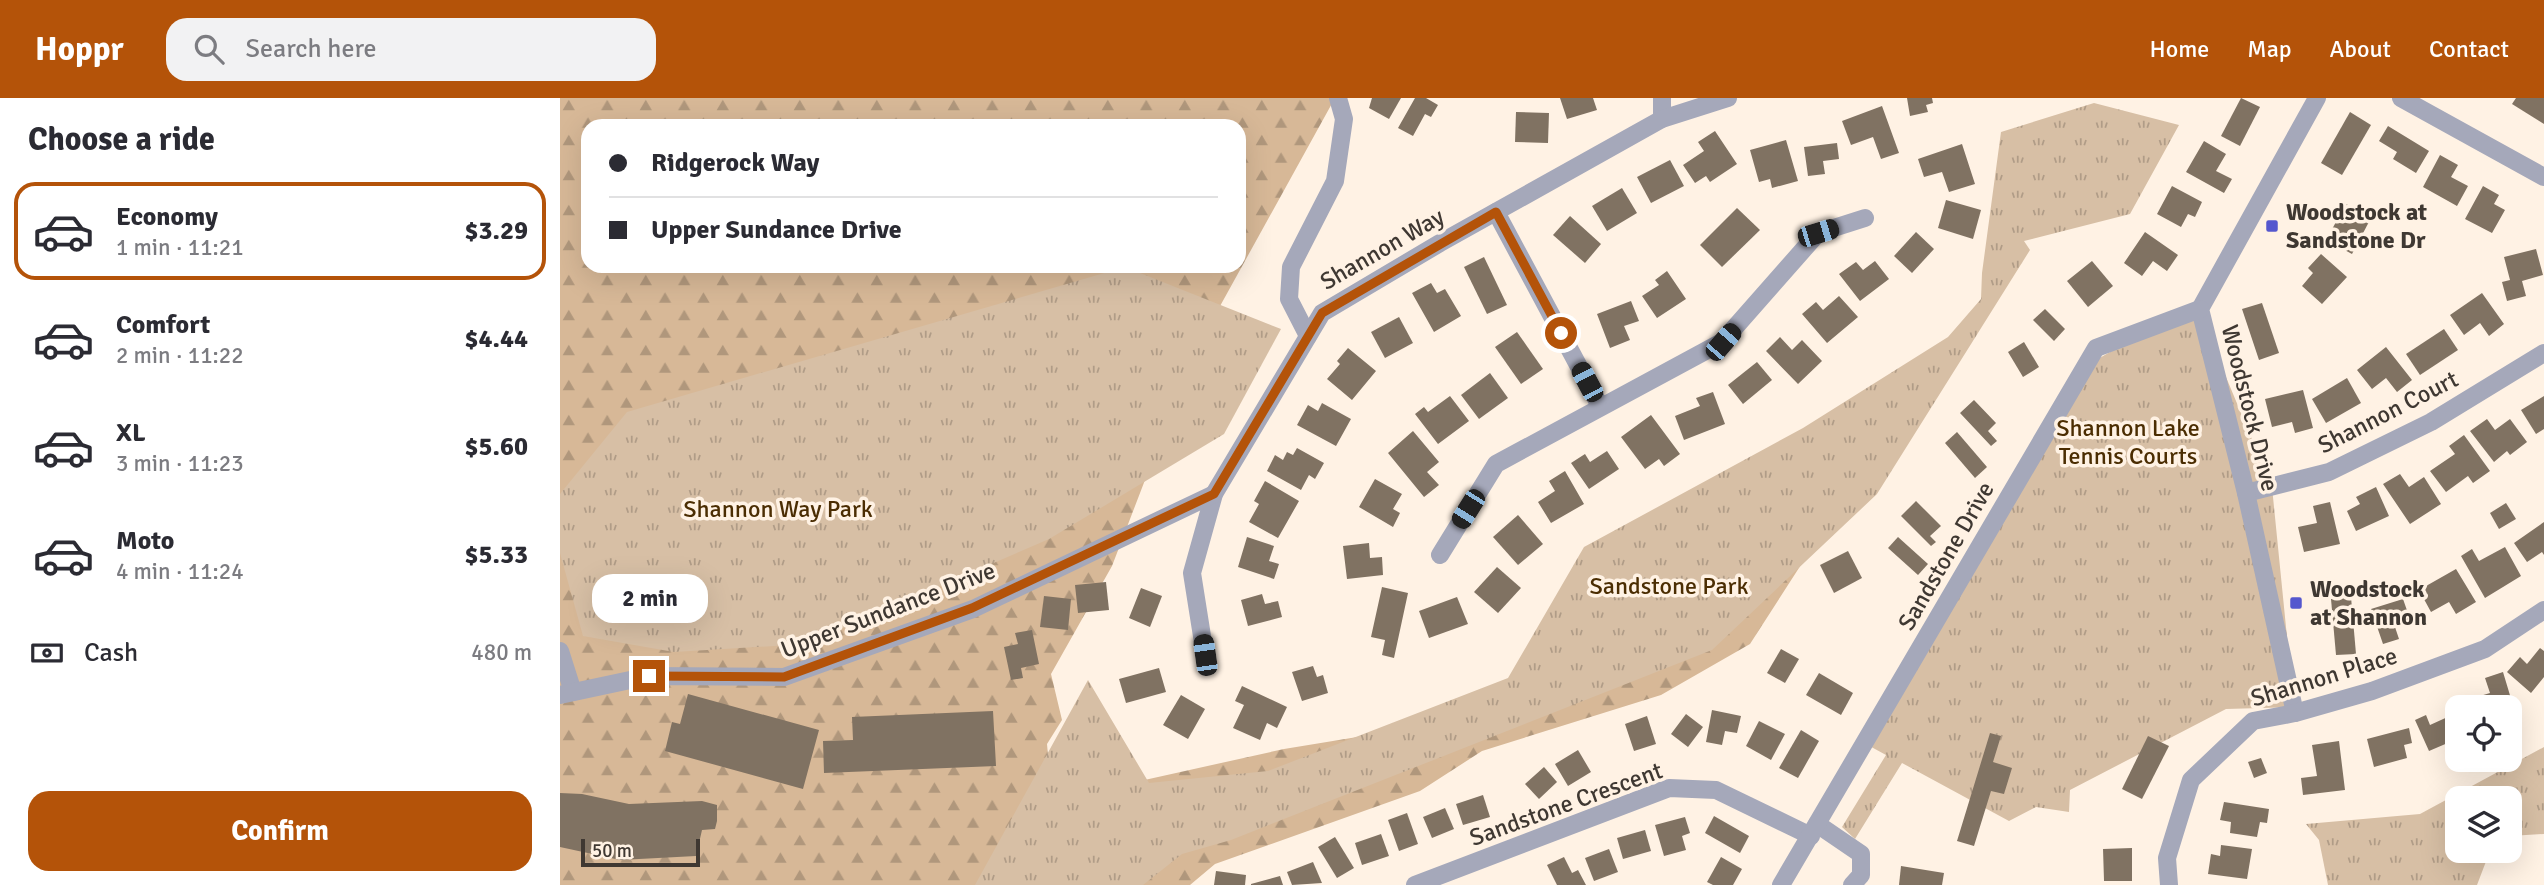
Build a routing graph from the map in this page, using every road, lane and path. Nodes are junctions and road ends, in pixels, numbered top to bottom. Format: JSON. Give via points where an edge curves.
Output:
{"nodes":[{"id":1,"x":1338,"y":98,"type":"edge"},
{"id":2,"x":1662,"y":98,"type":"edge"},
{"id":3,"x":1728,"y":98,"type":"edge"},
{"id":4,"x":2317,"y":98,"type":"edge"},
{"id":5,"x":2401,"y":98,"type":"edge"},
{"id":6,"x":1662,"y":119,"type":"junction"},
{"id":7,"x":2544,"y":177,"type":"edge"},
{"id":8,"x":1496,"y":212,"type":"junction"},
{"id":9,"x":1865,"y":218,"type":"dead end"},
{"id":10,"x":2200,"y":309,"type":"junction"},
{"id":11,"x":1308,"y":336,"type":"junction"},
{"id":12,"x":2544,"y":353,"type":"edge"},
{"id":13,"x":1600,"y":406,"type":"junction"},
{"id":14,"x":2246,"y":493,"type":"junction"},
{"id":15,"x":1214,"y":494,"type":"junction"},
{"id":16,"x":1440,"y":555,"type":"dead end"},
{"id":17,"x":2544,"y":610,"type":"edge"},
{"id":18,"x":560,"y":651,"type":"edge"},
{"id":19,"x":1205,"y":655,"type":"dead end"},
{"id":20,"x":567,"y":694,"type":"edge"},
{"id":21,"x":2295,"y":713,"type":"junction"},
{"id":22,"x":1814,"y":830,"type":"junction"},
{"id":23,"x":1789,"y":882,"type":"edge"},
{"id":24,"x":1415,"y":885,"type":"edge"},
{"id":25,"x":1852,"y":885,"type":"edge"},
{"id":26,"x":2169,"y":885,"type":"edge"}],
"edges":[{"from":1,"to":11,"type":"street","via":[[1344,119],[1335,181],[1291,267],[1289,299]]},
{"from":2,"to":6,"type":"street"},
{"from":3,"to":6,"type":"street","name":"Shannon Way"},
{"from":4,"to":10,"type":"street","name":"Woodstock Drive"},
{"from":5,"to":7,"type":"street"},
{"from":6,"to":8,"type":"street","name":"Shannon Way"},
{"from":8,"to":11,"type":"street","name":"Shannon Way","via":[[1322,313]]},
{"from":8,"to":13,"type":"street"},
{"from":9,"to":13,"type":"street","via":[[1818,233],[1723,342]]},
{"from":10,"to":14,"type":"street","name":"Woodstock Drive"},
{"from":10,"to":22,"type":"street","name":"Sandstone Drive","via":[[2096,348]]},
{"from":11,"to":15,"type":"street","name":"Shannon Way"},
{"from":12,"to":14,"type":"street","name":"Shannon Court","via":[[2431,422],[2329,472]]},
{"from":13,"to":16,"type":"street","via":[[1496,464]]},
{"from":14,"to":21,"type":"street","name":"Woodstock Drive"},
{"from":15,"to":19,"type":"street","name":"Shannon Way","via":[[1192,573]]},
{"from":15,"to":20,"type":"street","name":"Upper Sundance Drive","via":[[972,608],[784,677],[649,676]]},
{"from":17,"to":21,"type":"street","name":"Shannon Place","via":[[2485,649],[2372,691]]},
{"from":18,"to":20,"type":"street"},
{"from":21,"to":26,"type":"street","name":"Shannon Place","via":[[2253,721],[2191,780],[2167,858]]},
{"from":22,"to":23,"type":"street","name":"Sandstone Drive"},
{"from":22,"to":24,"type":"street","name":"Sandstone Crescent","via":[[1716,790],[1669,788]]},
{"from":22,"to":25,"type":"street","name":"Sandstone Crescent","via":[[1861,854],[1861,875]]}]}
